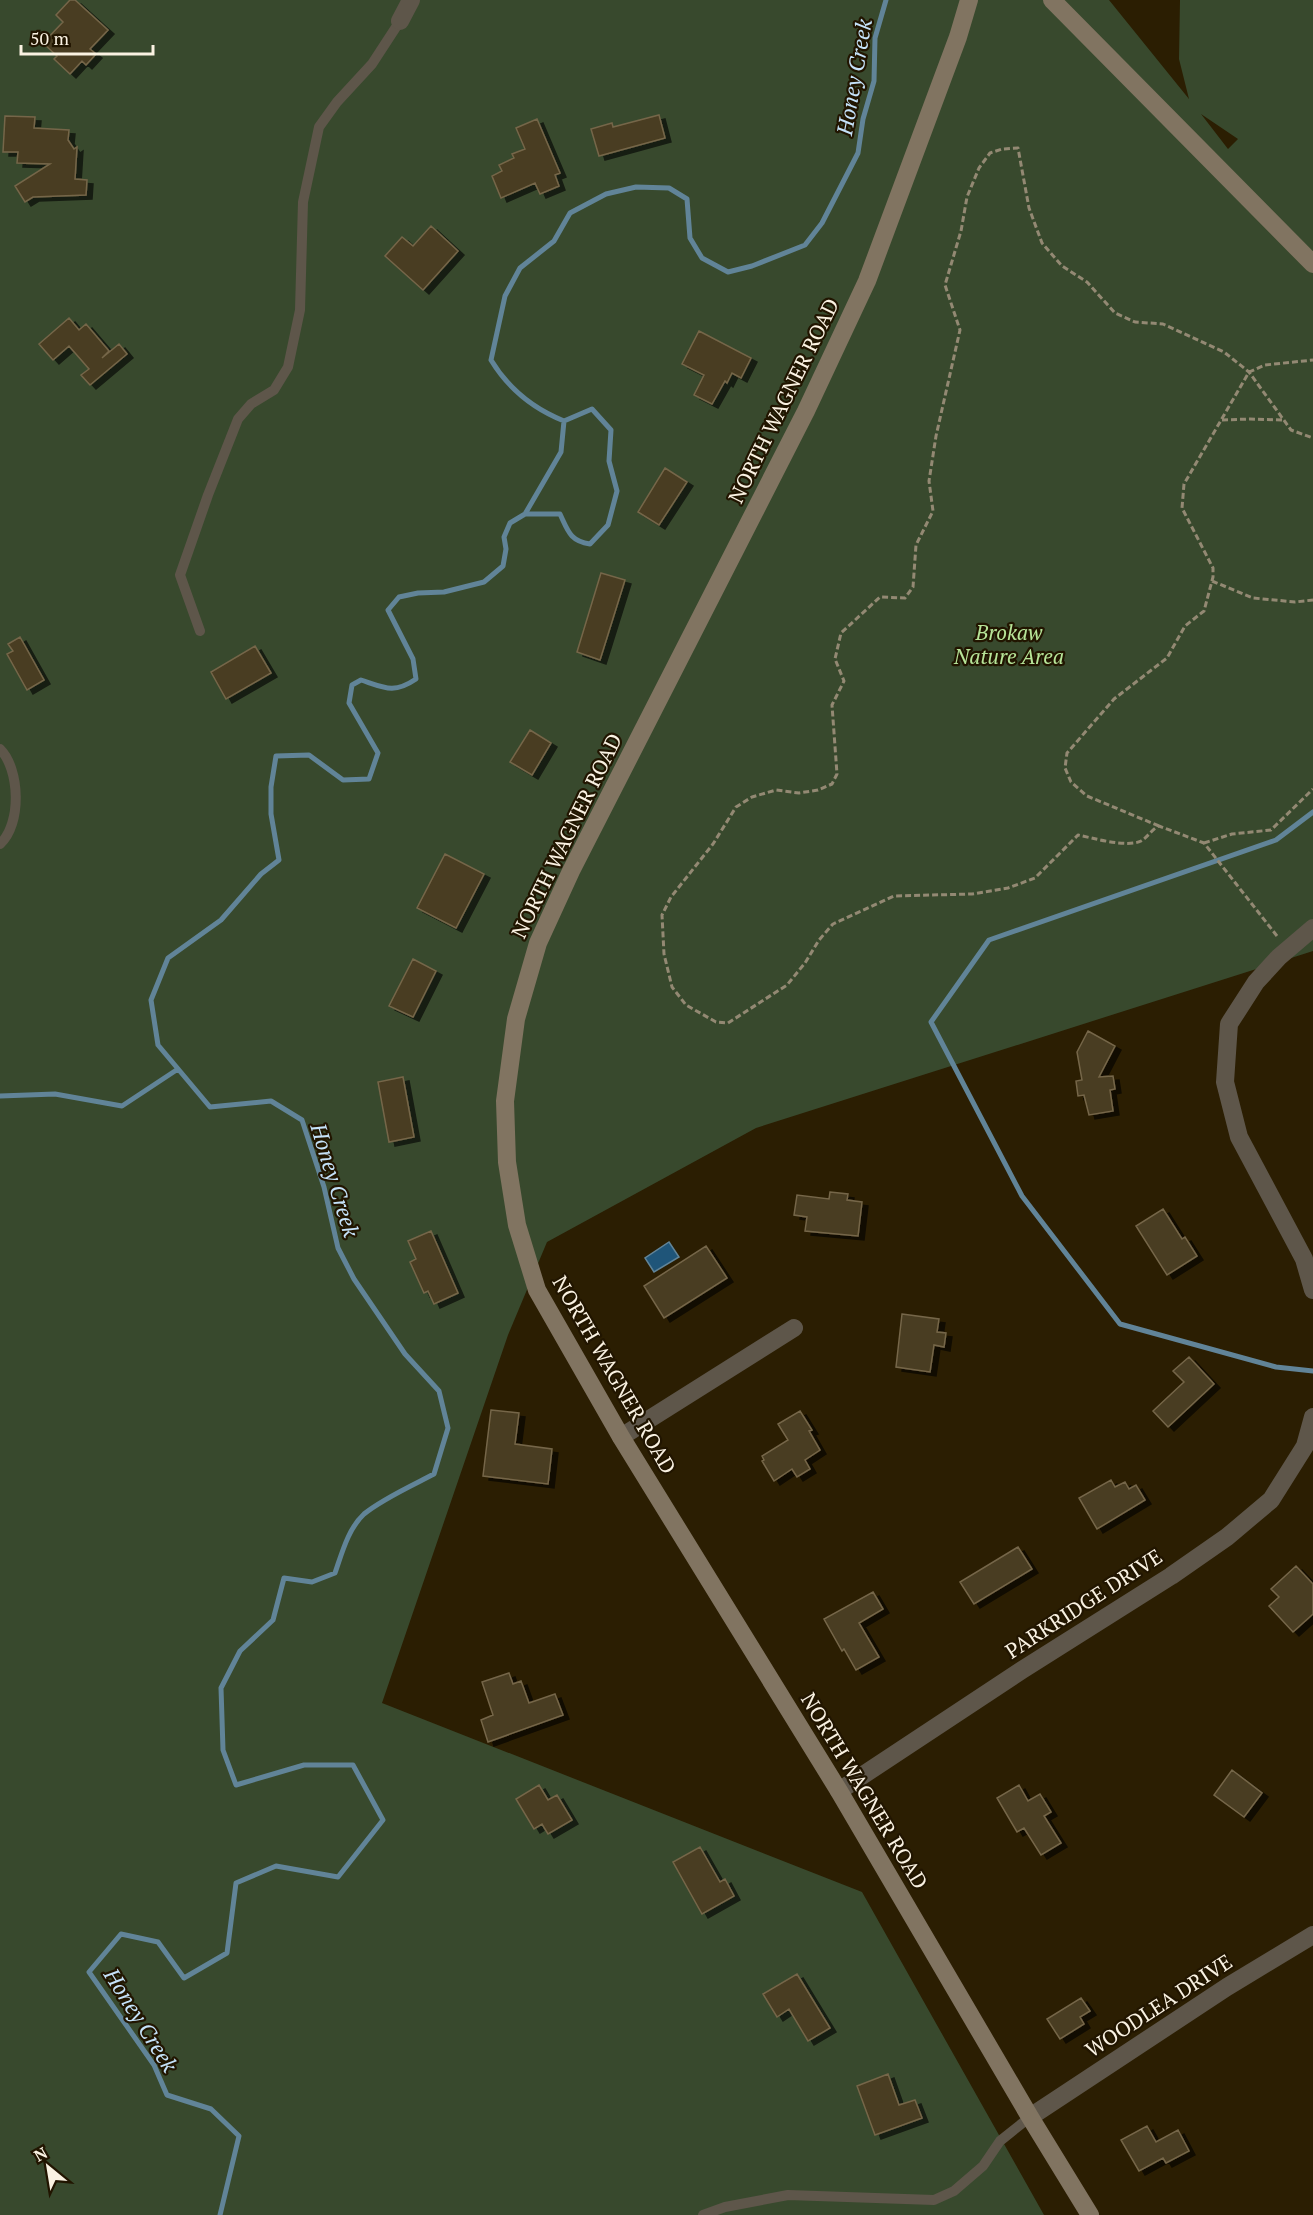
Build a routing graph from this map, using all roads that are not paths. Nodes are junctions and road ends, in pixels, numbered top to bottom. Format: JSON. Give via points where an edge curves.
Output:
{"nodes":[{"id":1,"x":411,"y":0,"type":"edge"},
{"id":2,"x":969,"y":0,"type":"edge"},
{"id":3,"x":1052,"y":0,"type":"edge"},
{"id":4,"x":400,"y":21,"type":"joint"},
{"id":5,"x":1313,"y":264,"type":"edge"},
{"id":6,"x":200,"y":631,"type":"dead end"},
{"id":7,"x":0,"y":749,"type":"edge"},
{"id":8,"x":0,"y":844,"type":"edge"},
{"id":9,"x":1313,"y":928,"type":"edge"},
{"id":10,"x":1313,"y":1290,"type":"edge"},
{"id":11,"x":794,"y":1328,"type":"dead end"},
{"id":12,"x":1313,"y":1418,"type":"edge"},
{"id":13,"x":621,"y":1437,"type":"junction"},
{"id":14,"x":839,"y":1791,"type":"junction"},
{"id":15,"x":1313,"y":1935,"type":"edge"},
{"id":16,"x":1030,"y":2117,"type":"junction"},
{"id":17,"x":703,"y":2215,"type":"edge"},
{"id":18,"x":1090,"y":2215,"type":"edge"}],
"edges":[{"from":1,"to":4,"type":"street"},
{"from":2,"to":13,"type":"street","name":"NORTH WAGNER ROAD","via":[[867,280],[806,411],[570,871],[538,943],[516,1019],[505,1101],[507,1162],[517,1225],[537,1290]]},
{"from":3,"to":5,"type":"street"},
{"from":4,"to":6,"type":"lane","via":[[372,64],[319,128],[303,202],[300,310],[288,367],[274,390],[250,404],[238,419],[180,575]]},
{"from":7,"to":8,"type":"lane","via":[[14,772],[16,795],[13,819]]},
{"from":9,"to":10,"type":"street","via":[[1256,982],[1229,1024],[1225,1082],[1239,1137],[1304,1259]]},
{"from":11,"to":13,"type":"street"},
{"from":12,"to":14,"type":"street","name":"PARKRIDGE DRIVE","via":[[1305,1446],[1271,1500],[1227,1537]]},
{"from":13,"to":14,"type":"street","name":"NORTH WAGNER ROAD"},
{"from":14,"to":16,"type":"street","name":"NORTH WAGNER ROAD"},
{"from":15,"to":16,"type":"street","name":"WOODLEA DRIVE"},
{"from":16,"to":17,"type":"lane","via":[[1000,2141],[983,2166],[954,2191],[934,2200],[788,2195],[725,2206]]},
{"from":16,"to":18,"type":"street","name":"NORTH WAGNER ROAD"}]}
